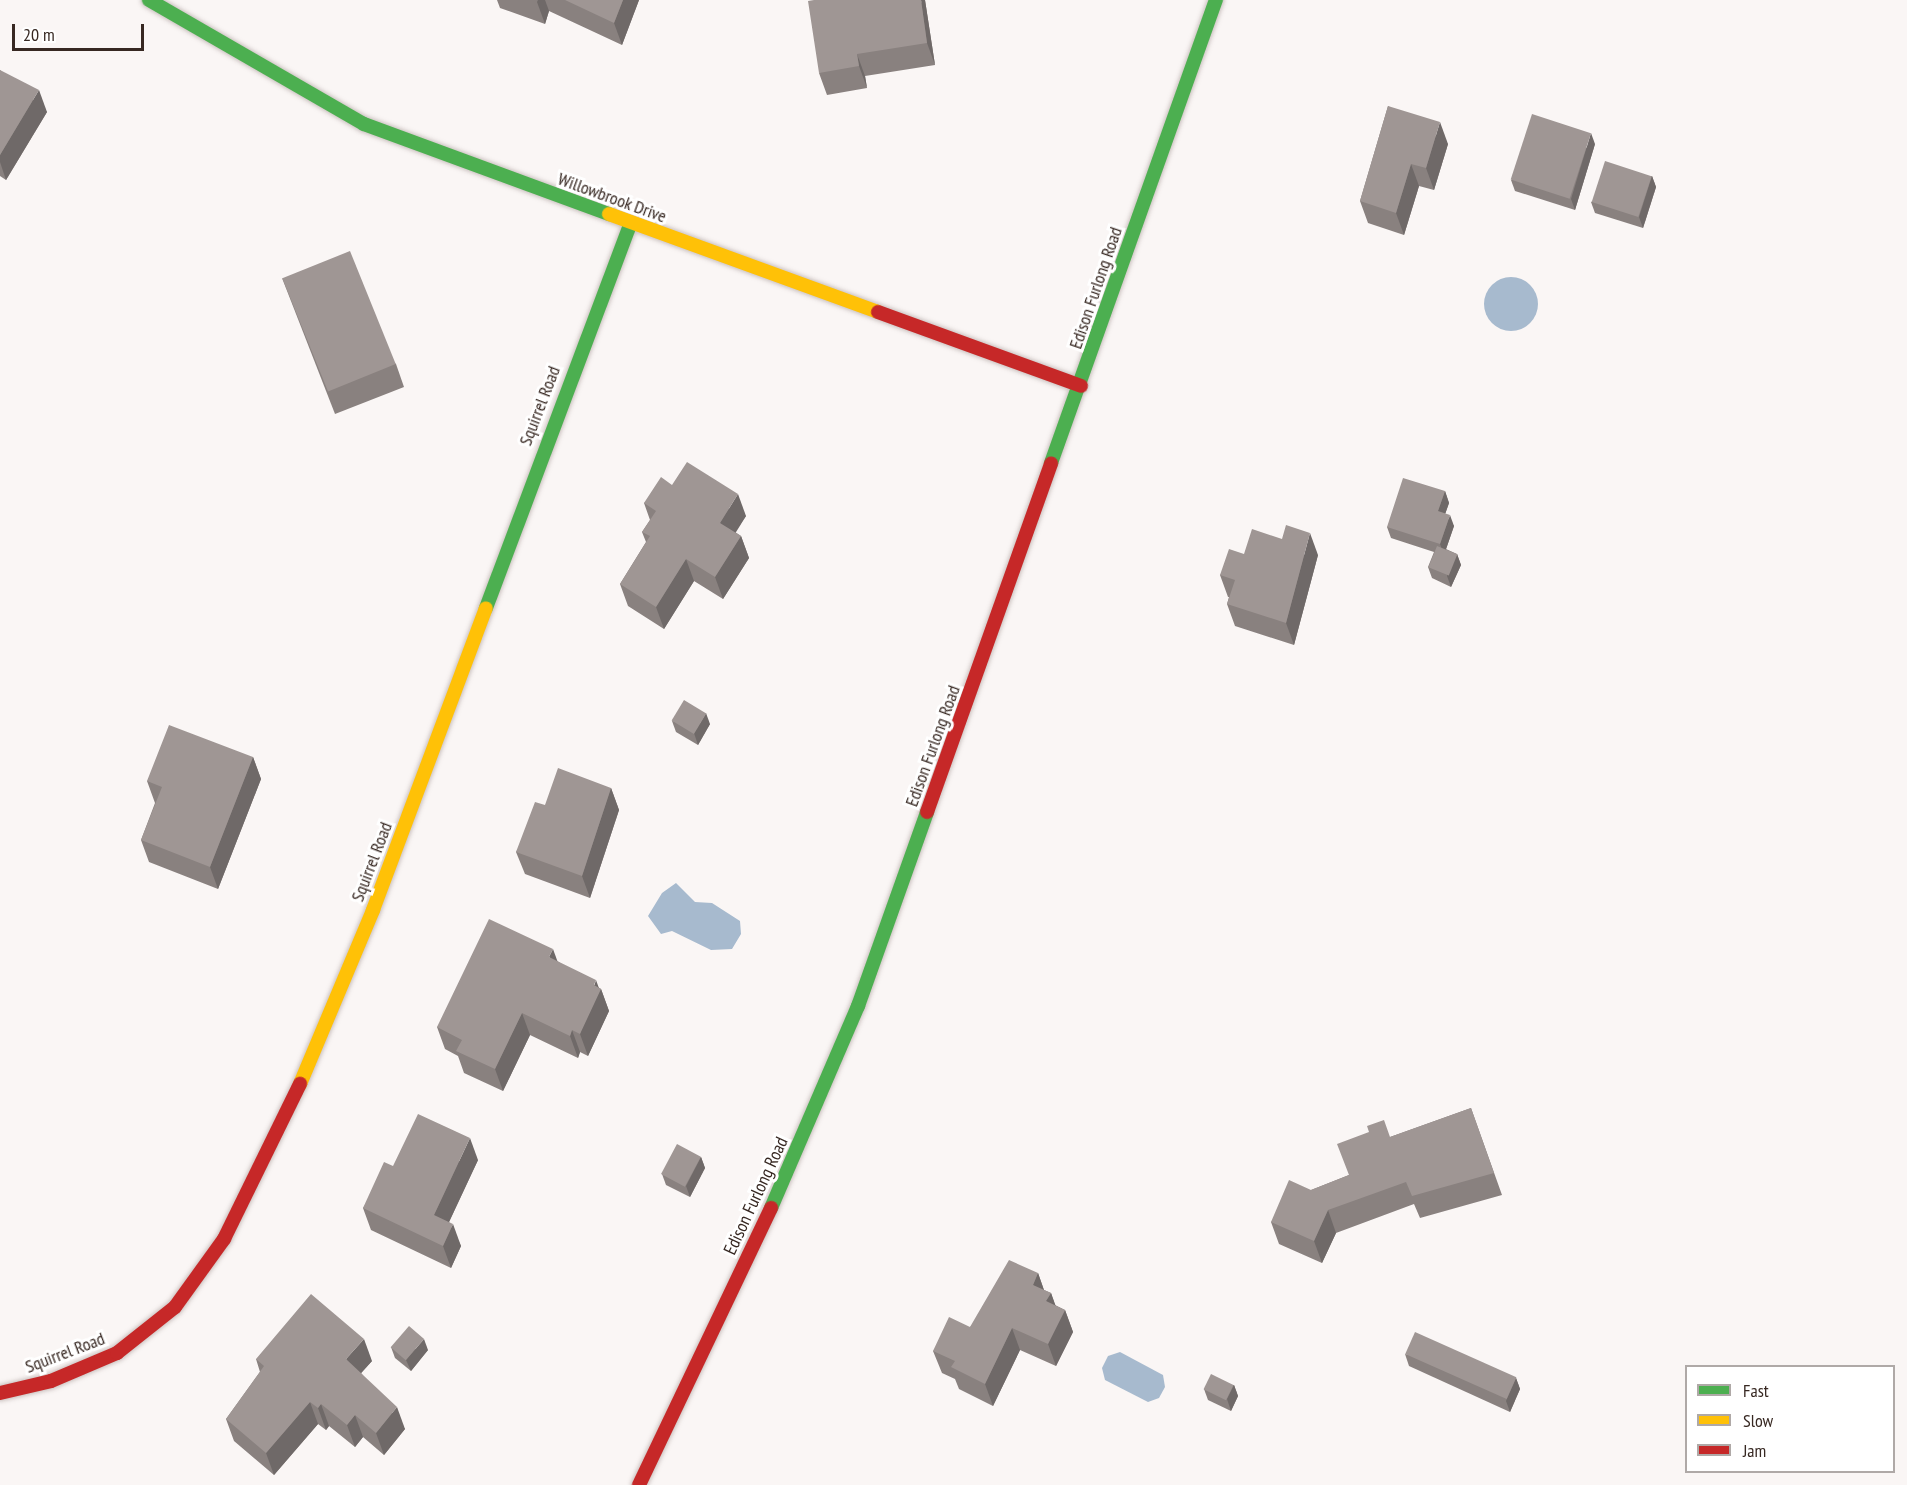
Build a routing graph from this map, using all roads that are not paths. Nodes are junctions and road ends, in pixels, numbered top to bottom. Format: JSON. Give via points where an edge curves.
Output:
{"nodes":[{"id":1,"x":149,"y":0,"type":"edge"},
{"id":2,"x":1216,"y":0,"type":"edge"},
{"id":3,"x":630,"y":225,"type":"junction"},
{"id":4,"x":1082,"y":386,"type":"junction"},
{"id":5,"x":0,"y":1393,"type":"edge"},
{"id":6,"x":639,"y":1485,"type":"edge"}],
"edges":[{"from":1,"to":3,"type":"street","name":"Willowbrook Drive","via":[[364,124]]},
{"from":2,"to":4,"type":"street","name":"Edison Furlong Road"},
{"from":3,"to":4,"type":"street","name":"Willowbrook Drive"},
{"from":3,"to":5,"type":"street","name":"Squirrel Road","via":[[373,910],[305,1073],[224,1239],[175,1307],[117,1353],[51,1381]]},
{"from":4,"to":6,"type":"street","name":"Edison Furlong Road","via":[[842,1045],[782,1185]]}]}
